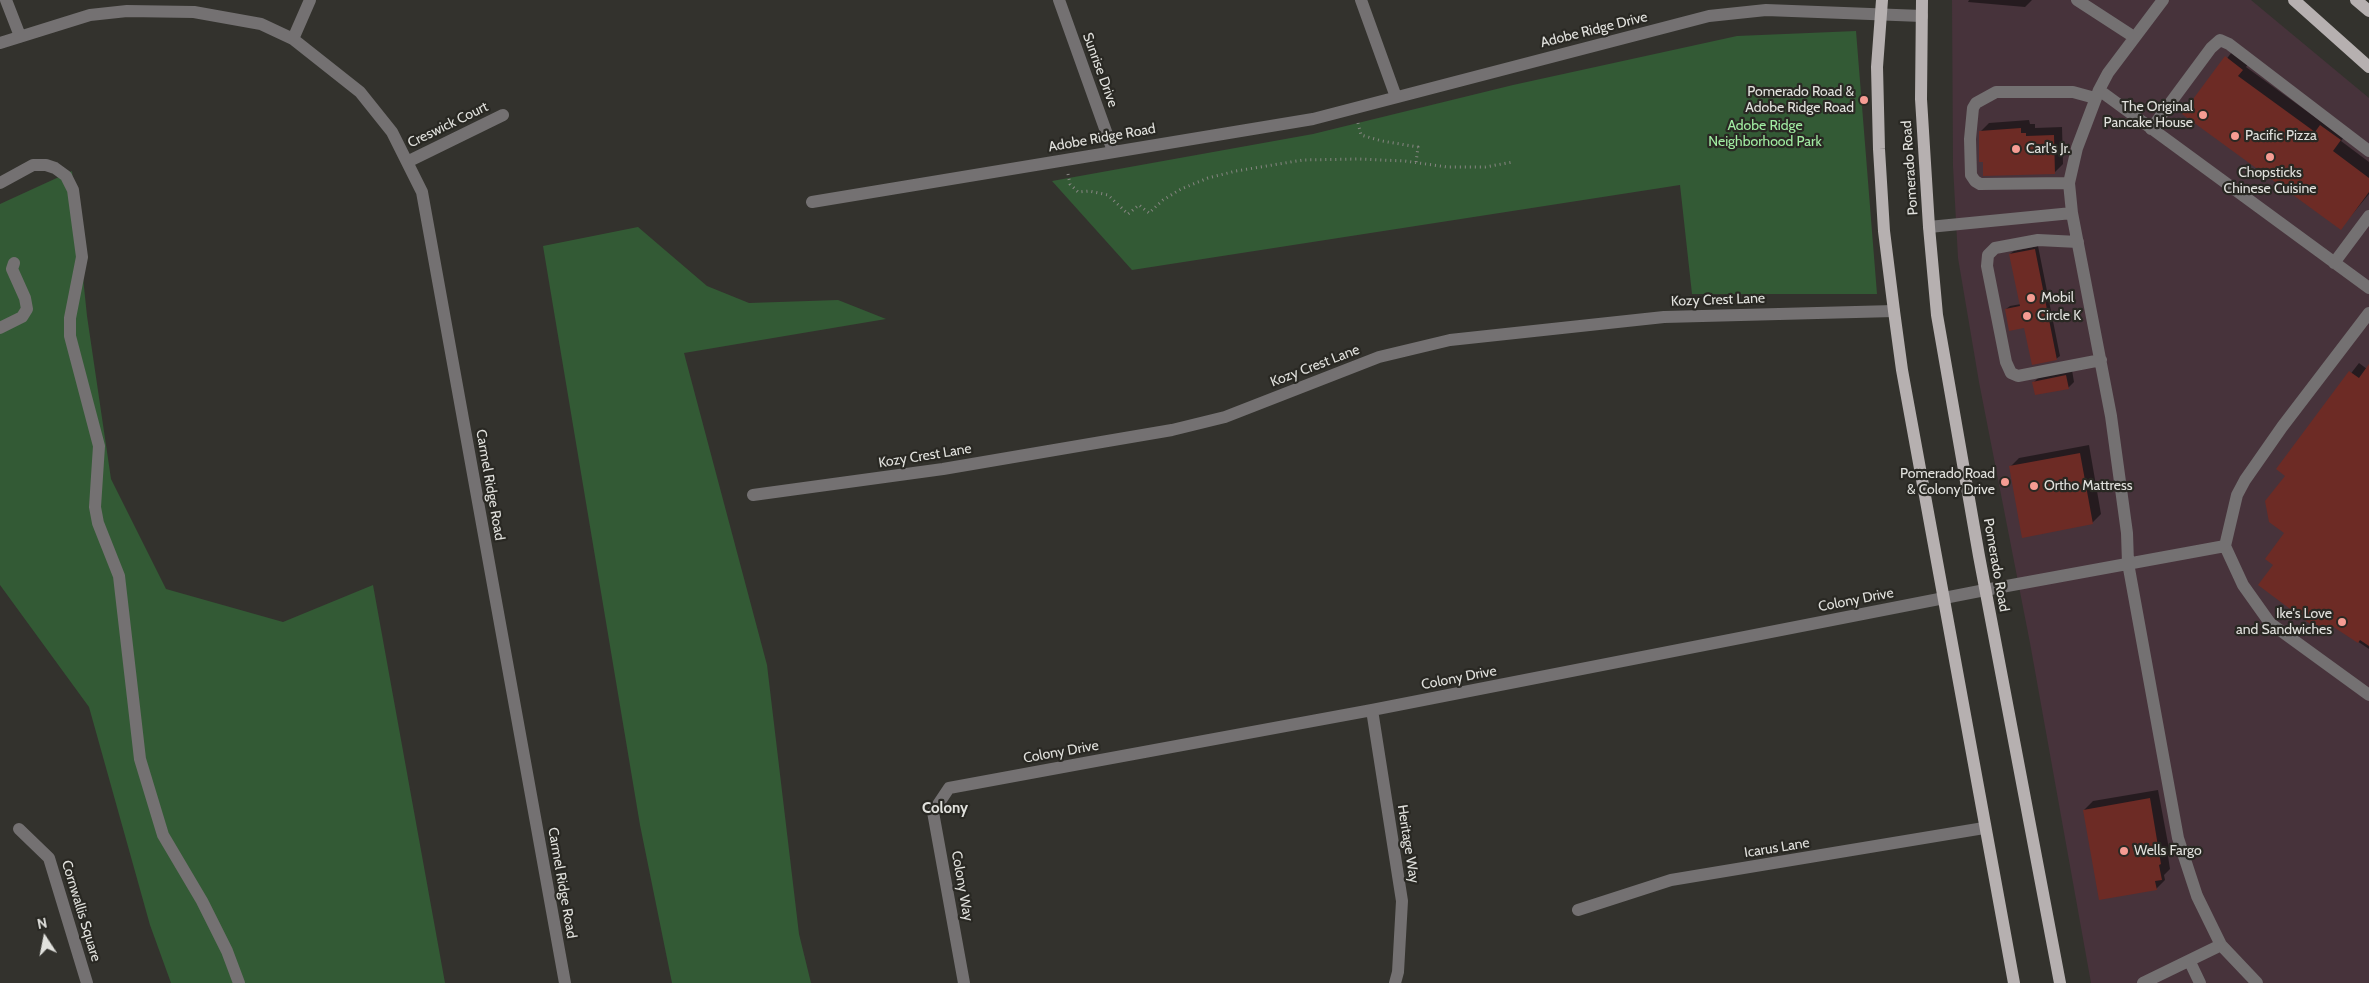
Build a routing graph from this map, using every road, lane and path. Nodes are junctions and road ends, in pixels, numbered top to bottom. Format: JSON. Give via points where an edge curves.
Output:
{"nodes":[{"id":1,"x":6,"y":0,"type":"edge"},
{"id":2,"x":310,"y":0,"type":"edge"},
{"id":3,"x":1059,"y":0,"type":"edge"},
{"id":4,"x":1361,"y":0,"type":"edge"},
{"id":5,"x":1882,"y":0,"type":"edge"},
{"id":6,"x":1922,"y":0,"type":"edge"},
{"id":7,"x":2077,"y":0,"type":"edge"},
{"id":8,"x":2163,"y":0,"type":"edge"},
{"id":9,"x":2294,"y":0,"type":"edge"},
{"id":10,"x":2356,"y":0,"type":"edge"},
{"id":11,"x":1758,"y":6,"type":"edge"},
{"id":12,"x":2369,"y":11,"type":"edge"},
{"id":13,"x":1881,"y":13,"type":"junction"},
{"id":14,"x":1922,"y":16,"type":"junction"},
{"id":15,"x":20,"y":36,"type":"junction"},
{"id":16,"x":2134,"y":37,"type":"junction"},
{"id":17,"x":293,"y":39,"type":"junction"},
{"id":18,"x":0,"y":43,"type":"edge"},
{"id":19,"x":2369,"y":67,"type":"edge"},
{"id":20,"x":2097,"y":94,"type":"junction"},
{"id":21,"x":1396,"y":97,"type":"junction"},
{"id":22,"x":1354,"y":108,"type":"junction"},
{"id":23,"x":503,"y":116,"type":"dead end"},
{"id":24,"x":2151,"y":128,"type":"junction"},
{"id":25,"x":1113,"y":150,"type":"junction"},
{"id":26,"x":2369,"y":151,"type":"edge"},
{"id":27,"x":1065,"y":159,"type":"junction"},
{"id":28,"x":407,"y":162,"type":"junction"},
{"id":29,"x":1513,"y":162,"type":"dead end"},
{"id":30,"x":1416,"y":163,"type":"junction"},
{"id":31,"x":0,"y":183,"type":"edge"},
{"id":32,"x":2069,"y":183,"type":"junction"},
{"id":33,"x":812,"y":202,"type":"dead end"},
{"id":34,"x":2072,"y":213,"type":"junction"},
{"id":35,"x":2369,"y":216,"type":"edge"},
{"id":36,"x":1929,"y":227,"type":"junction"},
{"id":37,"x":2078,"y":242,"type":"junction"},
{"id":38,"x":14,"y":263,"type":"dead end"},
{"id":39,"x":2334,"y":263,"type":"junction"},
{"id":40,"x":2369,"y":288,"type":"edge"},
{"id":41,"x":1894,"y":311,"type":"junction"},
{"id":42,"x":2369,"y":313,"type":"edge"},
{"id":43,"x":0,"y":328,"type":"edge"},
{"id":44,"x":2101,"y":360,"type":"junction"},
{"id":45,"x":753,"y":495,"type":"dead end"},
{"id":46,"x":2225,"y":546,"type":"junction"},
{"id":47,"x":2128,"y":563,"type":"junction"},
{"id":48,"x":1985,"y":590,"type":"junction"},
{"id":49,"x":1943,"y":598,"type":"junction"},
{"id":50,"x":2369,"y":695,"type":"edge"},
{"id":51,"x":1372,"y":710,"type":"junction"},
{"id":52,"x":942,"y":797,"type":"joint"},
{"id":53,"x":1984,"y":828,"type":"junction"},
{"id":54,"x":19,"y":829,"type":"dead end"},
{"id":55,"x":1578,"y":910,"type":"dead end"},
{"id":56,"x":2221,"y":945,"type":"junction"},
{"id":57,"x":2190,"y":962,"type":"junction"},
{"id":58,"x":87,"y":983,"type":"edge"},
{"id":59,"x":239,"y":983,"type":"edge"},
{"id":60,"x":565,"y":983,"type":"edge"},
{"id":61,"x":964,"y":983,"type":"edge"},
{"id":62,"x":1395,"y":983,"type":"edge"},
{"id":63,"x":2014,"y":983,"type":"edge"},
{"id":64,"x":2060,"y":983,"type":"edge"},
{"id":65,"x":2143,"y":983,"type":"edge"},
{"id":66,"x":2200,"y":983,"type":"edge"},
{"id":67,"x":2257,"y":983,"type":"edge"}],
"edges":[{"from":1,"to":15,"type":"street"},
{"from":2,"to":17,"type":"street"},
{"from":3,"to":25,"type":"street","name":"Sunrise Drive"},
{"from":4,"to":21,"type":"street"},
{"from":5,"to":13,"type":"main road","name":"Pomerado Road"},
{"from":6,"to":14,"type":"main road","name":"Pomerado Road"},
{"from":7,"to":16,"type":"street"},
{"from":8,"to":16,"type":"street"},
{"from":9,"to":19,"type":"main road"},
{"from":10,"to":12,"type":"main road"},
{"from":11,"to":13,"type":"street","name":"Adobe Ridge Drive"},
{"from":11,"to":21,"type":"street","name":"Adobe Ridge Drive"},
{"from":13,"to":14,"type":"street","name":"Adobe Ridge Drive"},
{"from":13,"to":41,"type":"main road","name":"Pomerado Road","via":[[1877,67],[1879,150],[1884,231]]},
{"from":14,"to":36,"type":"main road","name":"Pomerado Road","via":[[1921,99]]},
{"from":15,"to":17,"type":"street","name":"Carmel Ridge Road","via":[[90,15],[127,11],[194,12],[262,24]]},
{"from":15,"to":18,"type":"street","name":"Carmel Ridge Road"},
{"from":16,"to":20,"type":"street"},
{"from":17,"to":28,"type":"street","name":"Carmel Ridge Road","via":[[360,92],[392,132]]},
{"from":20,"to":24,"type":"street"},
{"from":20,"to":32,"type":"street","via":[[2077,148]]},
{"from":20,"to":32,"type":"street","via":[[1996,92],[1973,108],[1970,139],[1971,175],[1975,181],[1980,184]]},
{"from":21,"to":22,"type":"street","name":"Adobe Ridge Road"},
{"from":22,"to":25,"type":"street","name":"Adobe Ridge Road","via":[[1313,119]]},
{"from":22,"to":30,"type":"path","via":[[1361,135],[1418,147]]},
{"from":23,"to":28,"type":"street","name":"Creswick Court"},
{"from":24,"to":26,"type":"street","via":[[2220,40]]},
{"from":24,"to":39,"type":"street"},
{"from":25,"to":27,"type":"street","name":"Adobe Ridge Road"},
{"from":27,"to":30,"type":"path","via":[[1070,184],[1078,192],[1108,195],[1128,214],[1139,205],[1149,213],[1181,189],[1208,178],[1253,168],[1303,160]]},
{"from":27,"to":33,"type":"street","name":"Adobe Ridge Road"},
{"from":28,"to":60,"type":"street","name":"Carmel Ridge Road","via":[[422,192]]},
{"from":29,"to":30,"type":"path","via":[[1447,168]]},
{"from":31,"to":59,"type":"street","via":[[33,166],[46,165],[66,176],[73,190],[82,257],[70,318],[70,336],[99,446],[95,507],[119,576],[140,759],[163,835],[202,901]]},
{"from":32,"to":34,"type":"street"},
{"from":34,"to":36,"type":"street"},
{"from":34,"to":37,"type":"street"},
{"from":35,"to":39,"type":"street"},
{"from":36,"to":48,"type":"main road","name":"Pomerado Road","via":[[1937,315]]},
{"from":37,"to":44,"type":"street"},
{"from":37,"to":44,"type":"street","via":[[2038,240],[1995,248],[1988,255],[1987,266],[2000,333],[2006,362],[2011,373],[2018,376]]},
{"from":38,"to":43,"type":"street","via":[[12,268],[27,309],[22,317]]},
{"from":39,"to":40,"type":"street"},
{"from":41,"to":45,"type":"street","name":"Kozy Crest Lane","via":[[1664,317],[1450,340],[1380,358],[1225,417],[1172,430],[943,469]]},
{"from":41,"to":49,"type":"main road","name":"Pomerado Road"},
{"from":42,"to":46,"type":"street","via":[[2245,480],[2237,495]]},
{"from":44,"to":47,"type":"street","via":[[2127,533]]},
{"from":46,"to":47,"type":"street","name":"Colony Drive"},
{"from":46,"to":50,"type":"street","via":[[2242,585],[2270,623]]},
{"from":47,"to":48,"type":"street","name":"Colony Drive"},
{"from":47,"to":56,"type":"street","via":[[2178,838],[2197,896]]},
{"from":48,"to":49,"type":"street","name":"Colony Drive"},
{"from":48,"to":64,"type":"main road","name":"Pomerado Road"},
{"from":49,"to":51,"type":"street","name":"Colony Drive"},
{"from":49,"to":53,"type":"main road","name":"Pomerado Road"},
{"from":51,"to":52,"type":"street","name":"Colony Drive","via":[[949,788]]},
{"from":51,"to":62,"type":"street","name":"Heritage Way","via":[[1402,901]]},
{"from":52,"to":61,"type":"street","name":"Colony Way","via":[[933,812]]},
{"from":53,"to":55,"type":"street","name":"Icarus Lane","via":[[1671,880]]},
{"from":53,"to":63,"type":"main road","name":"Pomerado Road"},
{"from":54,"to":58,"type":"street","name":"Cornwallis Square","via":[[49,858]]},
{"from":56,"to":57,"type":"street"},
{"from":56,"to":67,"type":"street"},
{"from":57,"to":65,"type":"street"},
{"from":57,"to":66,"type":"street"}]}
